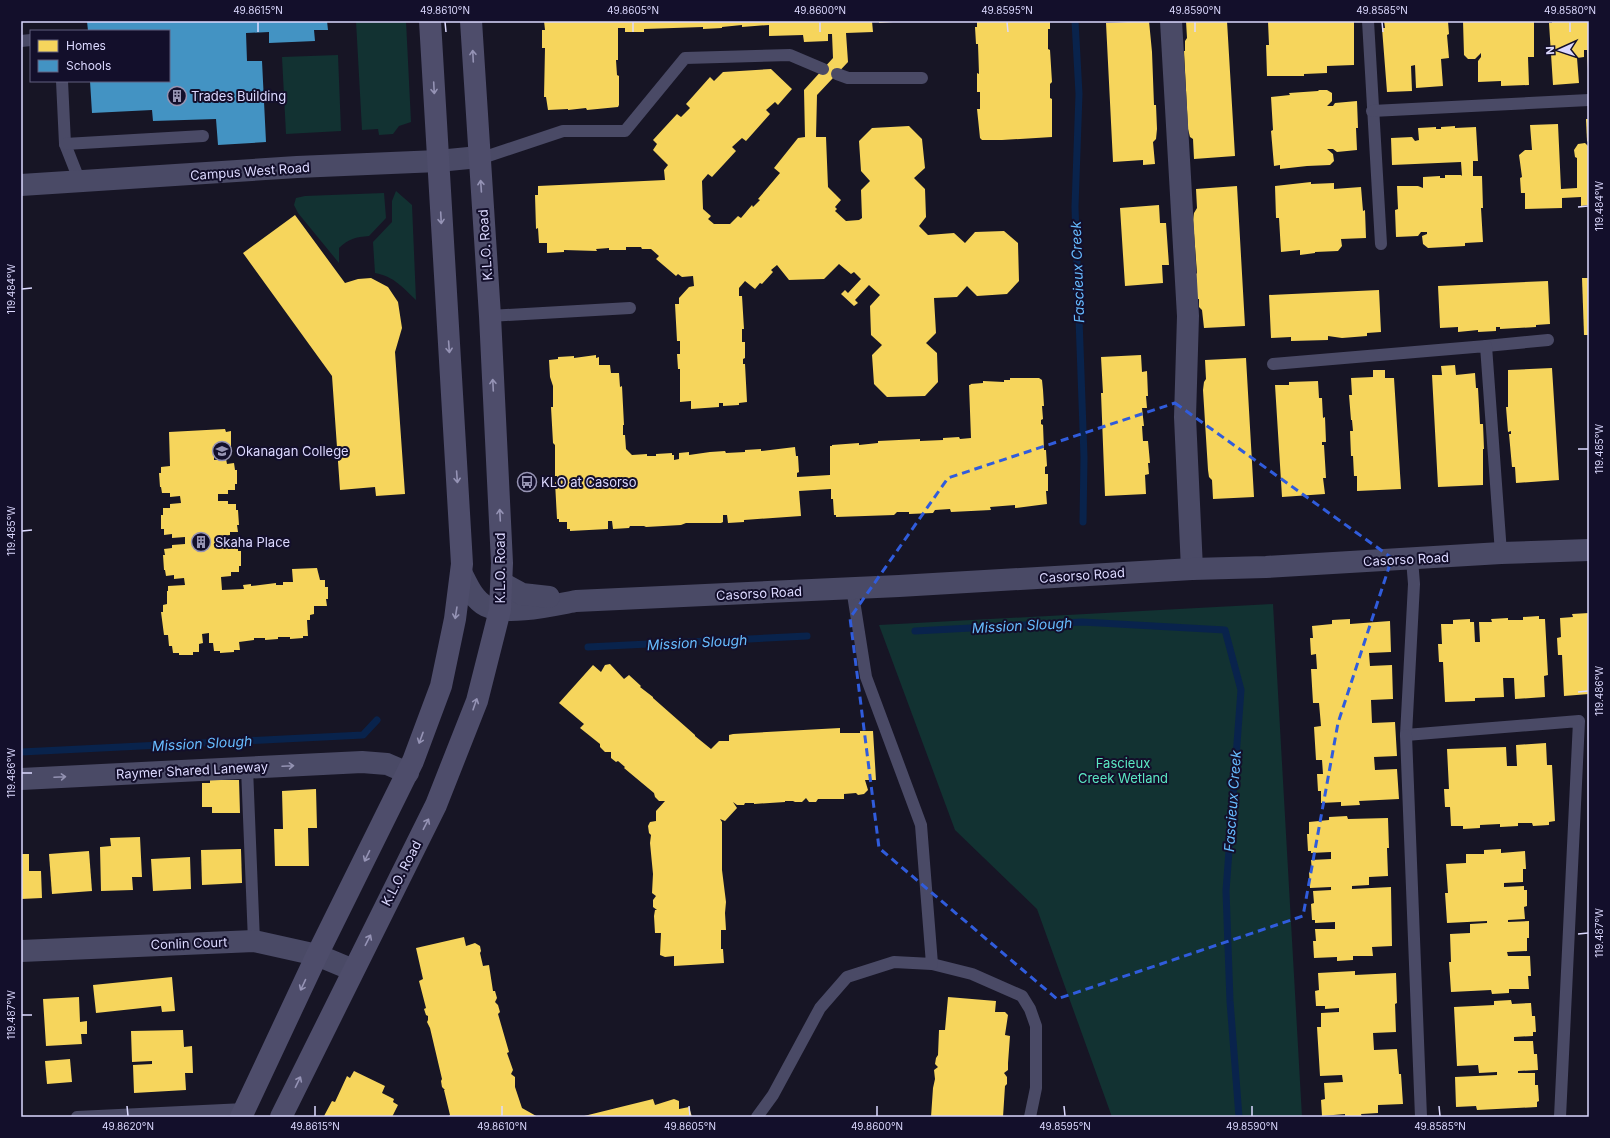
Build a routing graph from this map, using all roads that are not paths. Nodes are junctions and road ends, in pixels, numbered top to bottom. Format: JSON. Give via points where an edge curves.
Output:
{"nodes":[{"id":1,"x":430,"y":21,"type":"edge"},
{"id":2,"x":471,"y":21,"type":"edge"},
{"id":3,"x":1171,"y":21,"type":"edge"},
{"id":4,"x":1368,"y":21,"type":"edge"},
{"id":5,"x":823,"y":69,"type":"dead end"},
{"id":6,"x":837,"y":74,"type":"dead end"},
{"id":7,"x":922,"y":78,"type":"dead end"},
{"id":8,"x":62,"y":82,"type":"edge"},
{"id":9,"x":1589,"y":100,"type":"edge"},
{"id":10,"x":1372,"y":111,"type":"junction"},
{"id":11,"x":203,"y":136,"type":"dead end"},
{"id":12,"x":65,"y":144,"type":"junction"},
{"id":13,"x":479,"y":157,"type":"junction"},
{"id":14,"x":438,"y":161,"type":"junction"},
{"id":15,"x":80,"y":182,"type":"junction"},
{"id":16,"x":21,"y":185,"type":"edge"},
{"id":17,"x":1381,"y":244,"type":"dead end"},
{"id":18,"x":630,"y":308,"type":"dead end"},
{"id":19,"x":490,"y":316,"type":"junction"},
{"id":20,"x":1548,"y":340,"type":"dead end"},
{"id":21,"x":1486,"y":346,"type":"junction"},
{"id":22,"x":1273,"y":364,"type":"dead end"},
{"id":23,"x":1589,"y":550,"type":"edge"},
{"id":24,"x":1501,"y":553,"type":"junction"},
{"id":25,"x":1412,"y":558,"type":"junction"},
{"id":26,"x":1192,"y":569,"type":"junction"},
{"id":27,"x":462,"y":574,"type":"junction"},
{"id":28,"x":502,"y":583,"type":"junction"},
{"id":29,"x":852,"y":588,"type":"junction"},
{"id":30,"x":576,"y":601,"type":"junction"},
{"id":31,"x":500,"y":610,"type":"junction"},
{"id":32,"x":1584,"y":721,"type":"edge"},
{"id":33,"x":1406,"y":735,"type":"junction"},
{"id":34,"x":247,"y":768,"type":"junction"},
{"id":35,"x":408,"y":772,"type":"junction"},
{"id":36,"x":21,"y":779,"type":"edge"},
{"id":37,"x":254,"y":940,"type":"junction"},
{"id":38,"x":21,"y":951,"type":"edge"},
{"id":39,"x":317,"y":955,"type":"junction"},
{"id":40,"x":932,"y":964,"type":"junction"},
{"id":41,"x":353,"y":970,"type":"junction"},
{"id":42,"x":243,"y":1113,"type":"edge"},
{"id":43,"x":77,"y":1117,"type":"edge"},
{"id":44,"x":281,"y":1117,"type":"edge"},
{"id":45,"x":757,"y":1117,"type":"edge"},
{"id":46,"x":1030,"y":1117,"type":"edge"},
{"id":47,"x":1421,"y":1117,"type":"edge"},
{"id":48,"x":1560,"y":1117,"type":"edge"}],
"edges":[{"from":1,"to":14,"type":"main road","one_way":true},
{"from":13,"to":2,"type":"main road","name":"K.L.O. Road","one_way":true},
{"from":3,"to":26,"type":"street","via":[[1188,316],[1185,417]]},
{"from":4,"to":10,"type":"lane"},
{"from":5,"to":13,"type":"lane","via":[[790,55],[685,58],[625,131],[563,131]]},
{"from":6,"to":7,"type":"lane","via":[[848,78]]},
{"from":8,"to":12,"type":"lane"},
{"from":9,"to":10,"type":"lane"},
{"from":10,"to":17,"type":"lane"},
{"from":11,"to":12,"type":"lane"},
{"from":12,"to":15,"type":"lane"},
{"from":13,"to":14,"type":"street","name":"Campus West Road"},
{"from":19,"to":13,"type":"main road","name":"K.L.O. Road","one_way":true},
{"from":14,"to":15,"type":"street","name":"Campus West Road"},
{"from":14,"to":27,"type":"main road","one_way":true},
{"from":15,"to":16,"type":"street","name":"Campus West Road"},
{"from":18,"to":19,"type":"lane"},
{"from":28,"to":19,"type":"main road","name":"K.L.O. Road","one_way":true},
{"from":20,"to":21,"type":"lane"},
{"from":21,"to":22,"type":"lane"},
{"from":21,"to":24,"type":"lane"},
{"from":23,"to":24,"type":"street","name":"Casorso Road"},
{"from":24,"to":25,"type":"street","name":"Casorso Road"},
{"from":25,"to":26,"type":"street","name":"Casorso Road"},
{"from":25,"to":33,"type":"lane","via":[[1414,584]]},
{"from":26,"to":29,"type":"street","name":"Casorso Road"},
{"from":27,"to":31,"type":"street","name":"Casorso Road","via":[[471,592],[486,606]]},
{"from":27,"to":35,"type":"main road","one_way":true,"via":[[456,619],[441,686]]},
{"from":28,"to":30,"type":"street","name":"Casorso Road","via":[[522,594]]},
{"from":28,"to":31,"type":"main road","name":"K.L.O. Road"},
{"from":29,"to":30,"type":"street","name":"Casorso Road"},
{"from":29,"to":40,"type":"lane","via":[[866,677],[921,825]]},
{"from":30,"to":31,"type":"street","name":"Casorso Road","via":[[544,607]]},
{"from":41,"to":31,"type":"main road","name":"K.L.O. Road","one_way":true,"via":[[436,805],[477,701]]},
{"from":32,"to":33,"type":"lane"},
{"from":32,"to":48,"type":"lane"},
{"from":33,"to":47,"type":"lane"},
{"from":34,"to":35,"type":"street","name":"Raymer Shared Laneway","one_way":true,"via":[[362,762],[387,764]]},
{"from":36,"to":34,"type":"street","name":"Raymer Shared Laneway","one_way":true},
{"from":34,"to":37,"type":"lane"},
{"from":35,"to":39,"type":"main road","one_way":true},
{"from":37,"to":38,"type":"street","name":"Conlin Court"},
{"from":37,"to":39,"type":"street","name":"Conlin Court"},
{"from":39,"to":41,"type":"street","name":"Conlin Court"},
{"from":39,"to":42,"type":"main road","one_way":true},
{"from":40,"to":45,"type":"lane","via":[[894,962],[847,977],[820,1008],[773,1095]]},
{"from":40,"to":46,"type":"lane","via":[[972,974],[1022,996],[1036,1026],[1036,1088]]},
{"from":44,"to":41,"type":"main road","name":"K.L.O. Road","one_way":true},
{"from":42,"to":43,"type":"lane"}]}
